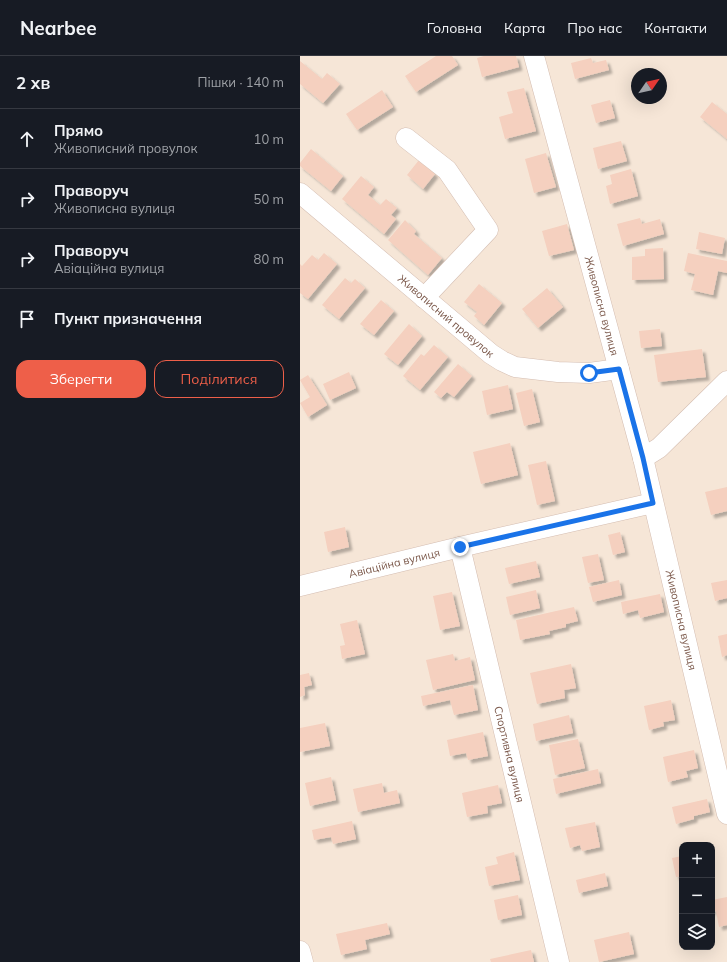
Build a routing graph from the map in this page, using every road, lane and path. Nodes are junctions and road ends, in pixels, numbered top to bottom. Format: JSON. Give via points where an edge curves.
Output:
{"nodes":[{"id":1,"x":534,"y":56,"type":"edge"},
{"id":2,"x":406,"y":138,"type":"dead end"},
{"id":3,"x":300,"y":193,"type":"edge"},
{"id":4,"x":424,"y":298,"type":"junction"},
{"id":5,"x":619,"y":369,"type":"junction"},
{"id":6,"x":726,"y":384,"type":"edge"},
{"id":7,"x":643,"y":458,"type":"junction"},
{"id":8,"x":653,"y":503,"type":"junction"},
{"id":9,"x":460,"y":547,"type":"junction"},
{"id":10,"x":300,"y":586,"type":"edge"},
{"id":11,"x":727,"y":814,"type":"edge"},
{"id":12,"x":300,"y":951,"type":"edge"},
{"id":13,"x":302,"y":962,"type":"edge"},
{"id":14,"x":558,"y":962,"type":"edge"}],
"edges":[{"from":1,"to":5,"type":"street","name":"Живописна вулиця"},
{"from":2,"to":4,"type":"street","via":[[447,170],[488,230]]},
{"from":3,"to":4,"type":"street","name":"Живописний провулок"},
{"from":4,"to":5,"type":"street","name":"Живописний провулок","via":[[490,354],[515,367],[589,373]]},
{"from":5,"to":7,"type":"street","name":"Живописна вулиця"},
{"from":6,"to":7,"type":"street","via":[[659,448]]},
{"from":7,"to":8,"type":"street","name":"Живописна вулиця"},
{"from":8,"to":9,"type":"street","name":"Авіаційна вулиця"},
{"from":8,"to":11,"type":"street","name":"Живописна вулиця"},
{"from":9,"to":10,"type":"street","name":"Авіаційна вулиця"},
{"from":9,"to":14,"type":"street","name":"Спортивна вулиця"},
{"from":12,"to":13,"type":"street"}]}
